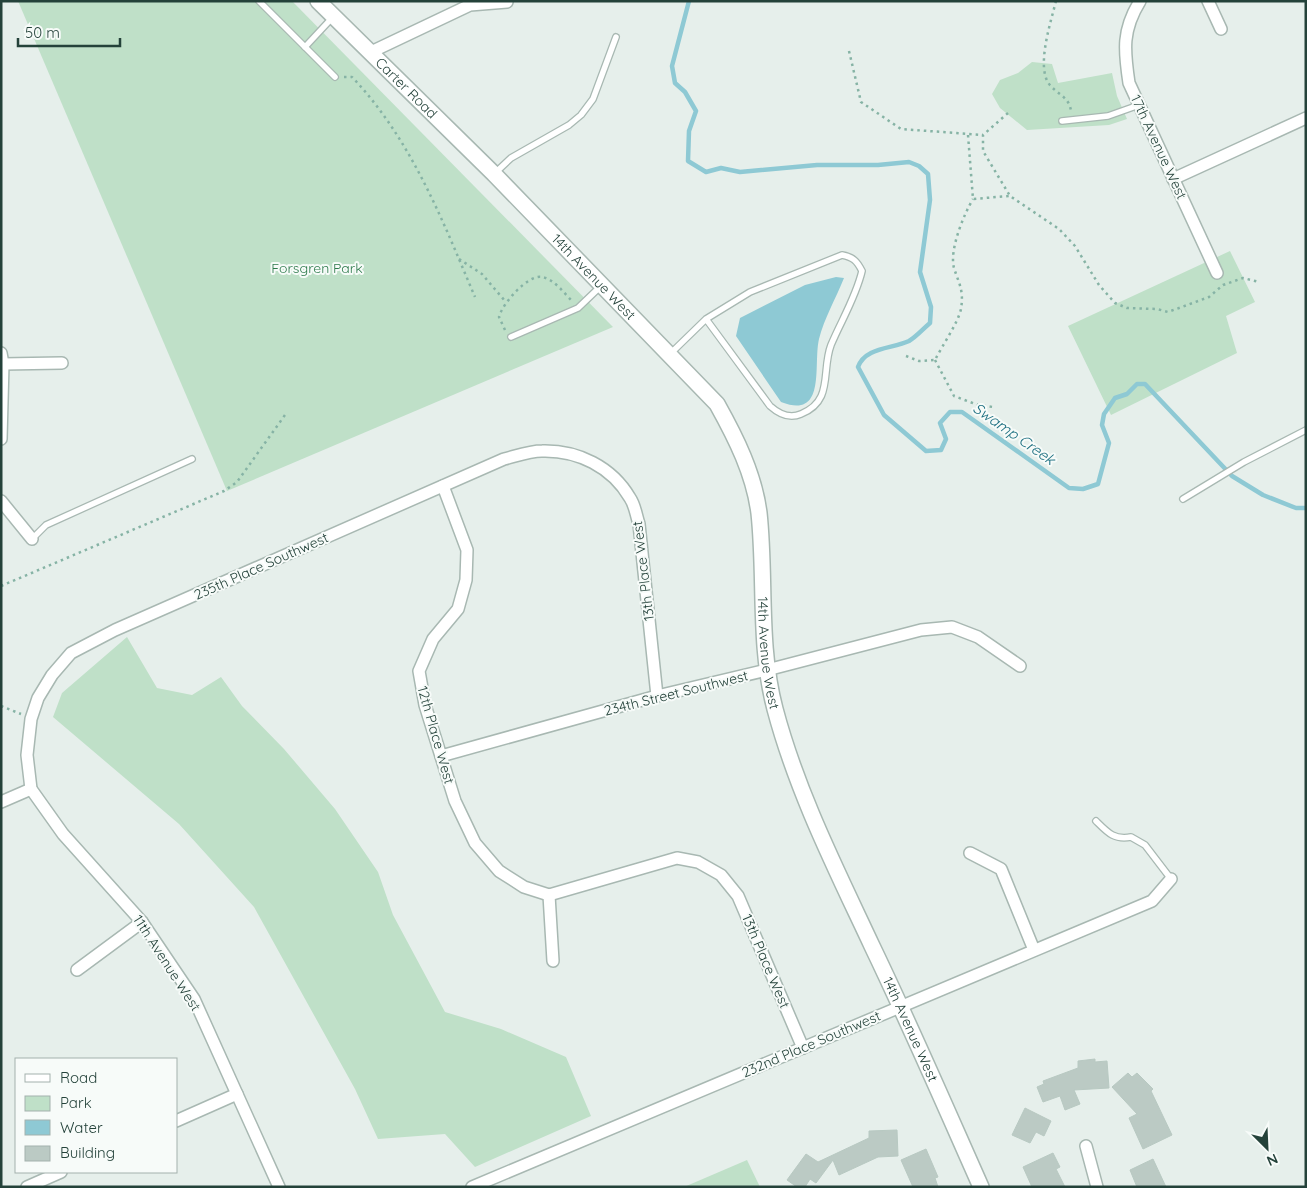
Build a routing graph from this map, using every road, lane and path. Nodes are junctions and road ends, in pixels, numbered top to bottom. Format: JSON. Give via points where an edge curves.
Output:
{"nodes":[{"id":1,"x":259,"y":1,"type":"edge"},
{"id":2,"x":318,"y":1,"type":"edge"},
{"id":3,"x":1056,"y":1,"type":"edge"},
{"id":4,"x":1140,"y":1,"type":"edge"},
{"id":5,"x":1208,"y":1,"type":"edge"},
{"id":6,"x":508,"y":2,"type":"edge"},
{"id":7,"x":334,"y":16,"type":"junction"},
{"id":8,"x":1220,"y":29,"type":"dead end"},
{"id":9,"x":616,"y":37,"type":"dead end"},
{"id":10,"x":305,"y":47,"type":"junction"},
{"id":11,"x":849,"y":51,"type":"dead end"},
{"id":12,"x":371,"y":52,"type":"junction"},
{"id":13,"x":335,"y":76,"type":"joint"},
{"id":14,"x":1139,"y":105,"type":"junction"},
{"id":15,"x":1008,"y":113,"type":"dead end"},
{"id":16,"x":1306,"y":118,"type":"edge"},
{"id":17,"x":1072,"y":120,"type":"junction"},
{"id":18,"x":1062,"y":121,"type":"dead end"},
{"id":19,"x":968,"y":135,"type":"junction"},
{"id":20,"x":983,"y":135,"type":"junction"},
{"id":21,"x":494,"y":174,"type":"junction"},
{"id":22,"x":1174,"y":179,"type":"junction"},
{"id":23,"x":1010,"y":196,"type":"junction"},
{"id":24,"x":972,"y":198,"type":"junction"},
{"id":25,"x":459,"y":260,"type":"junction"},
{"id":26,"x":1217,"y":272,"type":"dead end"},
{"id":27,"x":1259,"y":282,"type":"dead end"},
{"id":28,"x":602,"y":286,"type":"junction"},
{"id":29,"x":475,"y":297,"type":"dead end"},
{"id":30,"x":505,"y":302,"type":"junction"},
{"id":31,"x":578,"y":308,"type":"junction"},
{"id":32,"x":706,"y":319,"type":"junction"},
{"id":33,"x":511,"y":337,"type":"joint"},
{"id":34,"x":670,"y":354,"type":"junction"},
{"id":35,"x":906,"y":356,"type":"dead end"},
{"id":36,"x":2,"y":359,"type":"edge"},
{"id":37,"x":935,"y":360,"type":"junction"},
{"id":38,"x":62,"y":364,"type":"dead end"},
{"id":39,"x":993,"y":408,"type":"dead end"},
{"id":40,"x":286,"y":415,"type":"dead end"},
{"id":41,"x":1306,"y":430,"type":"edge"},
{"id":42,"x":1,"y":439,"type":"edge"},
{"id":43,"x":192,"y":459,"type":"dead end"},
{"id":44,"x":594,"y":462,"type":"joint"},
{"id":45,"x":443,"y":486,"type":"junction"},
{"id":46,"x":1183,"y":499,"type":"dead end"},
{"id":47,"x":1,"y":501,"type":"edge"},
{"id":48,"x":32,"y":539,"type":"joint"},
{"id":49,"x":1,"y":586,"type":"edge"},
{"id":50,"x":1020,"y":666,"type":"dead end"},
{"id":51,"x":767,"y":670,"type":"junction"},
{"id":52,"x":657,"y":696,"type":"junction"},
{"id":53,"x":1,"y":706,"type":"edge"},
{"id":54,"x":31,"y":719,"type":"junction"},
{"id":55,"x":440,"y":756,"type":"junction"},
{"id":56,"x":31,"y":788,"type":"junction"},
{"id":57,"x":1,"y":802,"type":"edge"},
{"id":58,"x":1096,"y":821,"type":"dead end"},
{"id":59,"x":970,"y":853,"type":"dead end"},
{"id":60,"x":1171,"y":879,"type":"joint"},
{"id":61,"x":549,"y":895,"type":"junction"},
{"id":62,"x":142,"y":922,"type":"junction"},
{"id":63,"x":1034,"y":950,"type":"junction"},
{"id":64,"x":553,"y":961,"type":"dead end"},
{"id":65,"x":77,"y":970,"type":"dead end"},
{"id":66,"x":900,"y":1005,"type":"junction"},
{"id":67,"x":804,"y":1048,"type":"junction"},
{"id":68,"x":237,"y":1094,"type":"junction"},
{"id":69,"x":178,"y":1120,"type":"edge"},
{"id":70,"x":1086,"y":1146,"type":"dead end"},
{"id":71,"x":59,"y":1173,"type":"edge"},
{"id":72,"x":26,"y":1187,"type":"edge"},
{"id":73,"x":279,"y":1187,"type":"edge"},
{"id":74,"x":472,"y":1187,"type":"edge"},
{"id":75,"x":981,"y":1187,"type":"edge"},
{"id":76,"x":1097,"y":1187,"type":"edge"}],
"edges":[{"from":1,"to":10,"type":"lane"},
{"from":2,"to":7,"type":"street","name":"Carter Road"},
{"from":3,"to":17,"type":"path","via":[[1045,46],[1046,78],[1070,104]]},
{"from":4,"to":14,"type":"street","name":"17th Avenue West","via":[[1130,17],[1123,48],[1129,83]]},
{"from":5,"to":8,"type":"street"},
{"from":6,"to":12,"type":"street","via":[[470,5]]},
{"from":7,"to":10,"type":"lane"},
{"from":7,"to":12,"type":"street","name":"Carter Road"},
{"from":9,"to":21,"type":"lane","via":[[593,99],[581,115],[511,158]]},
{"from":10,"to":13,"type":"lane"},
{"from":11,"to":19,"type":"path","via":[[861,102],[901,129]]},
{"from":12,"to":21,"type":"street","name":"Carter Road"},
{"from":13,"to":25,"type":"path","via":[[352,77],[384,114],[422,177]]},
{"from":14,"to":17,"type":"lane","via":[[1108,116]]},
{"from":14,"to":22,"type":"street","name":"17th Avenue West"},
{"from":15,"to":20,"type":"path"},
{"from":16,"to":22,"type":"street"},
{"from":17,"to":18,"type":"lane"},
{"from":19,"to":20,"type":"path"},
{"from":19,"to":24,"type":"path"},
{"from":20,"to":23,"type":"path","via":[[983,151]]},
{"from":21,"to":28,"type":"street","name":"14th Avenue West"},
{"from":22,"to":26,"type":"street","name":"17th Avenue West"},
{"from":23,"to":24,"type":"path"},
{"from":23,"to":27,"type":"path","via":[[1060,229],[1115,303],[1127,308],[1168,312],[1209,297],[1223,286],[1243,278]]},
{"from":24,"to":37,"type":"path","via":[[964,213],[955,248],[954,266],[962,284],[960,310]]},
{"from":25,"to":29,"type":"path"},
{"from":25,"to":30,"type":"path","via":[[482,274]]},
{"from":28,"to":31,"type":"lane"},
{"from":28,"to":34,"type":"street","name":"14th Avenue West"},
{"from":30,"to":31,"type":"path","via":[[535,277],[543,277],[560,288]]},
{"from":30,"to":33,"type":"path","via":[[499,317]]},
{"from":31,"to":33,"type":"lane"},
{"from":32,"to":32,"type":"lane","via":[[750,292],[842,255],[851,257],[862,271],[830,348],[825,390],[819,402],[798,415],[787,416],[770,406]]},
{"from":32,"to":34,"type":"lane"},
{"from":34,"to":51,"type":"street","name":"14th Avenue West","via":[[718,404],[738,441],[750,475],[758,512]]},
{"from":35,"to":37,"type":"path"},
{"from":36,"to":38,"type":"street"},
{"from":36,"to":42,"type":"street"},
{"from":37,"to":39,"type":"path","via":[[954,396]]},
{"from":40,"to":49,"type":"path","via":[[237,482],[224,491]]},
{"from":41,"to":46,"type":"lane"},
{"from":43,"to":48,"type":"lane","via":[[46,525]]},
{"from":44,"to":45,"type":"street","name":"235th Place Southwest","via":[[541,451],[504,459]]},
{"from":44,"to":52,"type":"street","name":"13th Place West","via":[[613,476],[631,498],[638,524]]},
{"from":45,"to":54,"type":"street","name":"235th Place Southwest","via":[[115,630],[71,653],[38,698]]},
{"from":45,"to":55,"type":"street","name":"12th Place West","via":[[467,550],[466,580],[458,608],[433,639],[419,671]]},
{"from":47,"to":48,"type":"street"},
{"from":50,"to":51,"type":"street","name":"234th Street Southwest","via":[[978,637],[952,627],[921,630]]},
{"from":51,"to":52,"type":"street","name":"234th Street Southwest"},
{"from":51,"to":66,"type":"street","name":"14th Avenue West","via":[[775,709],[795,772]]},
{"from":52,"to":55,"type":"street","name":"234th Street Southwest"},
{"from":53,"to":54,"type":"path"},
{"from":54,"to":56,"type":"street","name":"235th Place Southwest","via":[[27,755]]},
{"from":55,"to":61,"type":"street","name":"12th Place West","via":[[455,801],[475,843],[500,871],[524,887]]},
{"from":56,"to":57,"type":"street"},
{"from":56,"to":62,"type":"street","name":"11th Avenue West","via":[[63,834]]},
{"from":58,"to":60,"type":"lane","via":[[1111,836],[1120,839],[1131,837],[1145,845]]},
{"from":59,"to":63,"type":"street","via":[[1001,869]]},
{"from":60,"to":63,"type":"street","name":"232nd Place Southwest","via":[[1152,901]]},
{"from":61,"to":64,"type":"street"},
{"from":61,"to":67,"type":"street","name":"13th Place West","via":[[677,858],[698,862],[721,874],[738,896]]},
{"from":62,"to":65,"type":"street"},
{"from":62,"to":68,"type":"street","name":"11th Avenue West","via":[[194,999]]},
{"from":63,"to":66,"type":"street","name":"232nd Place Southwest"},
{"from":66,"to":67,"type":"street","name":"232nd Place Southwest"},
{"from":66,"to":75,"type":"street","name":"14th Avenue West"},
{"from":67,"to":74,"type":"street","name":"232nd Place Southwest"},
{"from":68,"to":69,"type":"street"},
{"from":68,"to":73,"type":"street","name":"11th Avenue West"},
{"from":70,"to":76,"type":"street"},
{"from":71,"to":72,"type":"street"}]}
